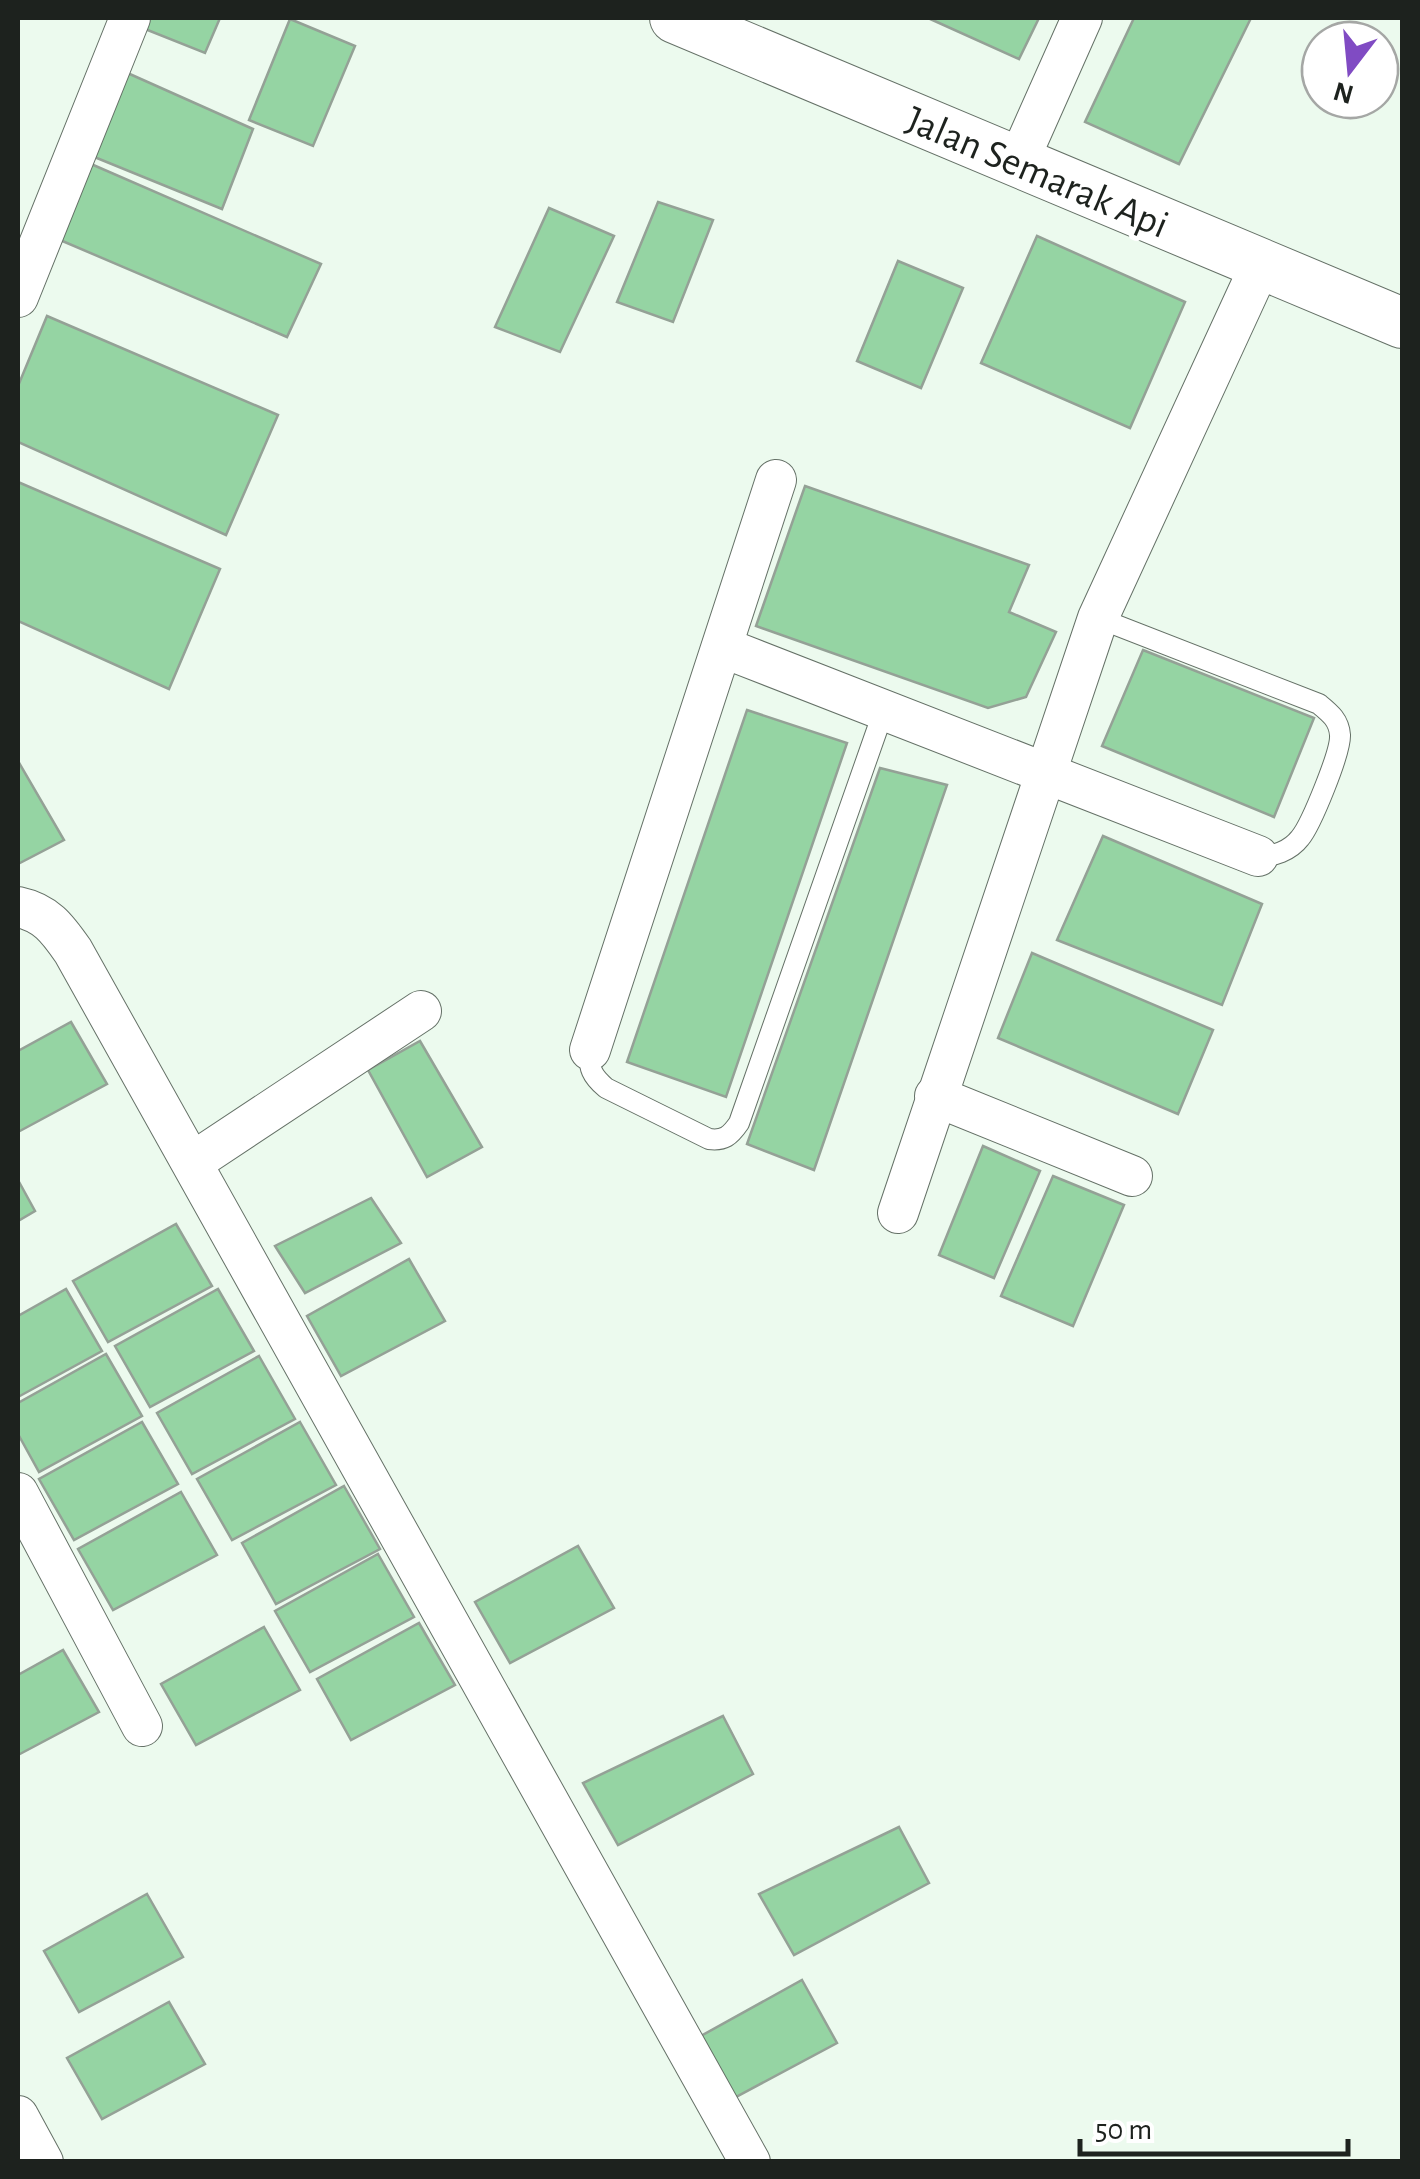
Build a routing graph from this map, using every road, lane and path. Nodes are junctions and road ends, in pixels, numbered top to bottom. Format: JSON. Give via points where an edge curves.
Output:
{"nodes":[{"id":1,"x":130,"y":18,"type":"edge"},
{"id":2,"x":675,"y":18,"type":"edge"},
{"id":3,"x":1082,"y":18,"type":"edge"},
{"id":4,"x":1018,"y":162,"type":"junction"},
{"id":5,"x":1261,"y":264,"type":"junction"},
{"id":6,"x":18,"y":297,"type":"edge"},
{"id":7,"x":1402,"y":323,"type":"edge"},
{"id":8,"x":776,"y":480,"type":"dead end"},
{"id":9,"x":1098,"y":618,"type":"junction"},
{"id":10,"x":722,"y":647,"type":"junction"},
{"id":11,"x":884,"y":710,"type":"junction"},
{"id":12,"x":1044,"y":772,"type":"junction"},
{"id":13,"x":1258,"y":856,"type":"joint"},
{"id":14,"x":18,"y":907,"type":"edge"},
{"id":15,"x":422,"y":1011,"type":"dead end"},
{"id":16,"x":590,"y":1050,"type":"joint"},
{"id":17,"x":935,"y":1096,"type":"junction"},
{"id":18,"x":193,"y":1162,"type":"junction"},
{"id":19,"x":1132,"y":1176,"type":"dead end"},
{"id":20,"x":898,"y":1213,"type":"dead end"},
{"id":21,"x":18,"y":1493,"type":"edge"},
{"id":22,"x":142,"y":1726,"type":"dead end"},
{"id":23,"x":18,"y":2116,"type":"edge"},
{"id":24,"x":43,"y":2162,"type":"edge"},
{"id":25,"x":750,"y":2162,"type":"edge"}],
"edges":[{"from":1,"to":6,"type":"street"},
{"from":2,"to":4,"type":"street","name":"Jalan Semarak Api"},
{"from":3,"to":4,"type":"street"},
{"from":4,"to":5,"type":"street","name":"Jalan Semarak Api"},
{"from":5,"to":7,"type":"street","name":"Jalan Semarak Api"},
{"from":5,"to":9,"type":"street"},
{"from":8,"to":10,"type":"street"},
{"from":9,"to":12,"type":"street"},
{"from":9,"to":13,"type":"lane","via":[[1319,704],[1334,716],[1338,753],[1301,838],[1272,856]]},
{"from":10,"to":11,"type":"street"},
{"from":10,"to":16,"type":"street"},
{"from":11,"to":12,"type":"street"},
{"from":11,"to":16,"type":"lane","via":[[731,1134],[709,1139],[606,1088],[588,1065]]},
{"from":12,"to":13,"type":"street"},
{"from":12,"to":17,"type":"street"},
{"from":14,"to":18,"type":"street","via":[[55,925]]},
{"from":15,"to":18,"type":"street"},
{"from":17,"to":19,"type":"street"},
{"from":17,"to":20,"type":"street"},
{"from":18,"to":25,"type":"street"},
{"from":21,"to":22,"type":"street"},
{"from":23,"to":24,"type":"street"}]}
